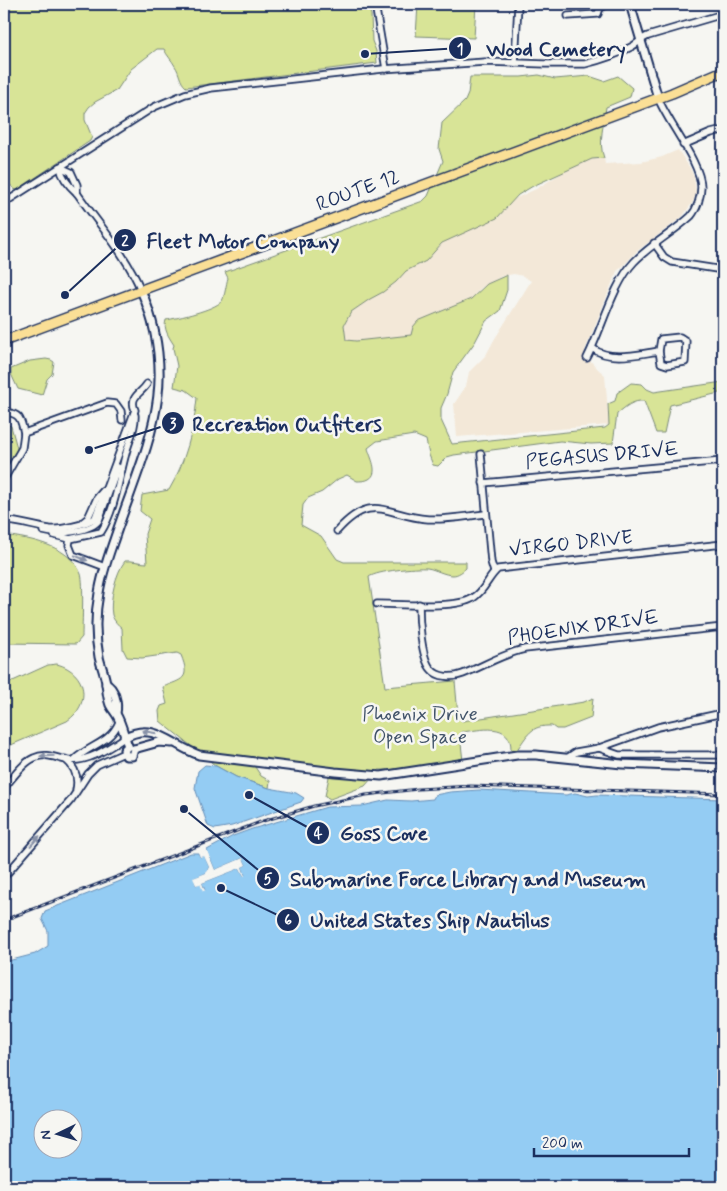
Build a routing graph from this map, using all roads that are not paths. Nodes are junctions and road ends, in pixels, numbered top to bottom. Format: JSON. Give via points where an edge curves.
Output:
{"nodes":[{"id":1,"x":375,"y":4,"type":"edge"},
{"id":2,"x":518,"y":4,"type":"edge"},
{"id":3,"x":609,"y":4,"type":"edge"},
{"id":4,"x":630,"y":4,"type":"edge"},
{"id":5,"x":723,"y":14,"type":"edge"},
{"id":6,"x":568,"y":16,"type":"dead end"},
{"id":7,"x":640,"y":40,"type":"junction"},
{"id":8,"x":515,"y":63,"type":"junction"},
{"id":9,"x":386,"y":69,"type":"junction"},
{"id":10,"x":723,"y":71,"type":"edge"},
{"id":11,"x":658,"y":98,"type":"junction"},
{"id":12,"x":723,"y":130,"type":"edge"},
{"id":13,"x":683,"y":145,"type":"junction"},
{"id":14,"x":60,"y":168,"type":"junction"},
{"id":15,"x":4,"y":203,"type":"edge"},
{"id":16,"x":654,"y":243,"type":"junction"},
{"id":17,"x":723,"y":270,"type":"edge"},
{"id":18,"x":141,"y":290,"type":"junction"},
{"id":19,"x":4,"y":342,"type":"edge"},
{"id":20,"x":592,"y":348,"type":"junction"},
{"id":21,"x":659,"y":351,"type":"junction"},
{"id":22,"x":588,"y":358,"type":"dead end"},
{"id":23,"x":147,"y":384,"type":"dead end"},
{"id":24,"x":135,"y":410,"type":"junction"},
{"id":25,"x":4,"y":412,"type":"edge"},
{"id":26,"x":122,"y":420,"type":"dead end"},
{"id":27,"x":24,"y":433,"type":"junction"},
{"id":28,"x":481,"y":454,"type":"dead end"},
{"id":29,"x":723,"y":461,"type":"edge"},
{"id":30,"x":4,"y":479,"type":"edge"},
{"id":31,"x":483,"y":482,"type":"junction"},
{"id":32,"x":109,"y":513,"type":"junction"},
{"id":33,"x":486,"y":514,"type":"junction"},
{"id":34,"x":4,"y":520,"type":"edge"},
{"id":35,"x":25,"y":523,"type":"junction"},
{"id":36,"x":337,"y":531,"type":"dead end"},
{"id":37,"x":51,"y":533,"type":"junction"},
{"id":38,"x":60,"y":536,"type":"junction"},
{"id":39,"x":70,"y":539,"type":"junction"},
{"id":40,"x":723,"y":544,"type":"edge"},
{"id":41,"x":105,"y":567,"type":"junction"},
{"id":42,"x":494,"y":572,"type":"junction"},
{"id":43,"x":377,"y":604,"type":"dead end"},
{"id":44,"x":419,"y":604,"type":"junction"},
{"id":45,"x":723,"y":627,"type":"edge"},
{"id":46,"x":723,"y":713,"type":"edge"},
{"id":47,"x":119,"y":722,"type":"junction"},
{"id":48,"x":124,"y":738,"type":"junction"},
{"id":49,"x":174,"y":743,"type":"junction"},
{"id":50,"x":599,"y":748,"type":"junction"},
{"id":51,"x":128,"y":750,"type":"junction"},
{"id":52,"x":723,"y":755,"type":"edge"},
{"id":53,"x":567,"y":758,"type":"junction"},
{"id":54,"x":65,"y":759,"type":"junction"},
{"id":55,"x":75,"y":759,"type":"junction"},
{"id":56,"x":591,"y":761,"type":"junction"},
{"id":57,"x":723,"y":768,"type":"edge"},
{"id":58,"x":4,"y":788,"type":"edge"},
{"id":59,"x":76,"y":792,"type":"junction"},
{"id":60,"x":4,"y":867,"type":"edge"},
{"id":61,"x":12,"y":867,"type":"junction"},
{"id":62,"x":4,"y":877,"type":"edge"}],
"edges":[{"from":1,"to":9,"type":"street"},
{"from":2,"to":8,"type":"street"},
{"from":3,"to":6,"type":"street","via":[[600,8],[598,14]]},
{"from":4,"to":7,"type":"street"},
{"from":5,"to":7,"type":"street"},
{"from":7,"to":8,"type":"street","via":[[615,54],[585,64]]},
{"from":7,"to":11,"type":"street"},
{"from":8,"to":9,"type":"street"},
{"from":9,"to":14,"type":"street","via":[[211,88],[185,94],[154,107]]},
{"from":10,"to":11,"type":"highway","name":"ROUTE 12"},
{"from":11,"to":13,"type":"street"},
{"from":11,"to":18,"type":"highway","name":"ROUTE 12"},
{"from":12,"to":13,"type":"street"},
{"from":13,"to":16,"type":"street","via":[[700,178],[700,198],[692,215]]},
{"from":14,"to":15,"type":"street"},
{"from":14,"to":18,"type":"street","via":[[70,188],[120,252]]},
{"from":16,"to":17,"type":"street","via":[[672,262]]},
{"from":16,"to":20,"type":"street","via":[[627,270]]},
{"from":18,"to":19,"type":"highway","name":"ROUTE 12"},
{"from":18,"to":41,"type":"street","via":[[158,343],[159,394],[151,432]]},
{"from":20,"to":21,"type":"street","via":[[611,356]]},
{"from":20,"to":22,"type":"street"},
{"from":21,"to":21,"type":"street","via":[[661,363],[684,363],[686,341],[680,337],[664,338],[660,341]]},
{"from":23,"to":24,"type":"street","via":[[135,396]]},
{"from":24,"to":32,"type":"street","via":[[135,424]]},
{"from":24,"to":35,"type":"street","via":[[95,518],[90,522],[51,529]]},
{"from":24,"to":37,"type":"street","via":[[117,474],[99,520],[92,527]]},
{"from":25,"to":27,"type":"street","via":[[14,413],[20,418]]},
{"from":26,"to":27,"type":"street","via":[[116,404],[107,403]]},
{"from":27,"to":30,"type":"street","via":[[22,448]]},
{"from":28,"to":31,"type":"street"},
{"from":29,"to":31,"type":"street","name":"PEGASUS DRIVE"},
{"from":31,"to":33,"type":"street"},
{"from":32,"to":38,"type":"street","via":[[99,528]]},
{"from":32,"to":39,"type":"street","via":[[101,532]]},
{"from":33,"to":36,"type":"street","via":[[428,519],[373,508],[357,512]]},
{"from":33,"to":42,"type":"street"},
{"from":34,"to":35,"type":"street"},
{"from":35,"to":37,"type":"street"},
{"from":37,"to":38,"type":"street"},
{"from":38,"to":39,"type":"street"},
{"from":39,"to":41,"type":"street","one_way":true,"via":[[73,555]]},
{"from":40,"to":42,"type":"street","name":"VIRGO DRIVE","via":[[498,568]]},
{"from":41,"to":47,"type":"street","via":[[96,626],[106,691]]},
{"from":42,"to":44,"type":"street","name":"VIRGO DRIVE","via":[[471,599]]},
{"from":43,"to":44,"type":"street","name":"VIRGO DRIVE"},
{"from":44,"to":45,"type":"street","name":"PHOENIX DRIVE","via":[[429,668],[445,676],[462,674],[525,649]]},
{"from":46,"to":50,"type":"street","via":[[658,727]]},
{"from":47,"to":48,"type":"street"},
{"from":47,"to":55,"type":"street","via":[[113,734]]},
{"from":49,"to":48,"type":"street","one_way":true,"via":[[149,731],[139,731]]},
{"from":48,"to":51,"type":"street"},
{"from":48,"to":55,"type":"street","via":[[91,756]]},
{"from":49,"to":51,"type":"street","via":[[159,742]]},
{"from":49,"to":53,"type":"street","via":[[199,754],[364,776],[517,755]]},
{"from":50,"to":52,"type":"street","via":[[619,754]]},
{"from":50,"to":53,"type":"street","via":[[576,752]]},
{"from":50,"to":56,"type":"street"},
{"from":51,"to":59,"type":"street","via":[[97,765]]},
{"from":53,"to":56,"type":"street"},
{"from":54,"to":55,"type":"street"},
{"from":54,"to":58,"type":"street","one_way":true,"via":[[50,755],[32,758]]},
{"from":54,"to":59,"type":"street","via":[[77,775]]},
{"from":56,"to":57,"type":"street"},
{"from":61,"to":59,"type":"street","one_way":true},
{"from":60,"to":61,"type":"street"},
{"from":61,"to":62,"type":"street"}]}
